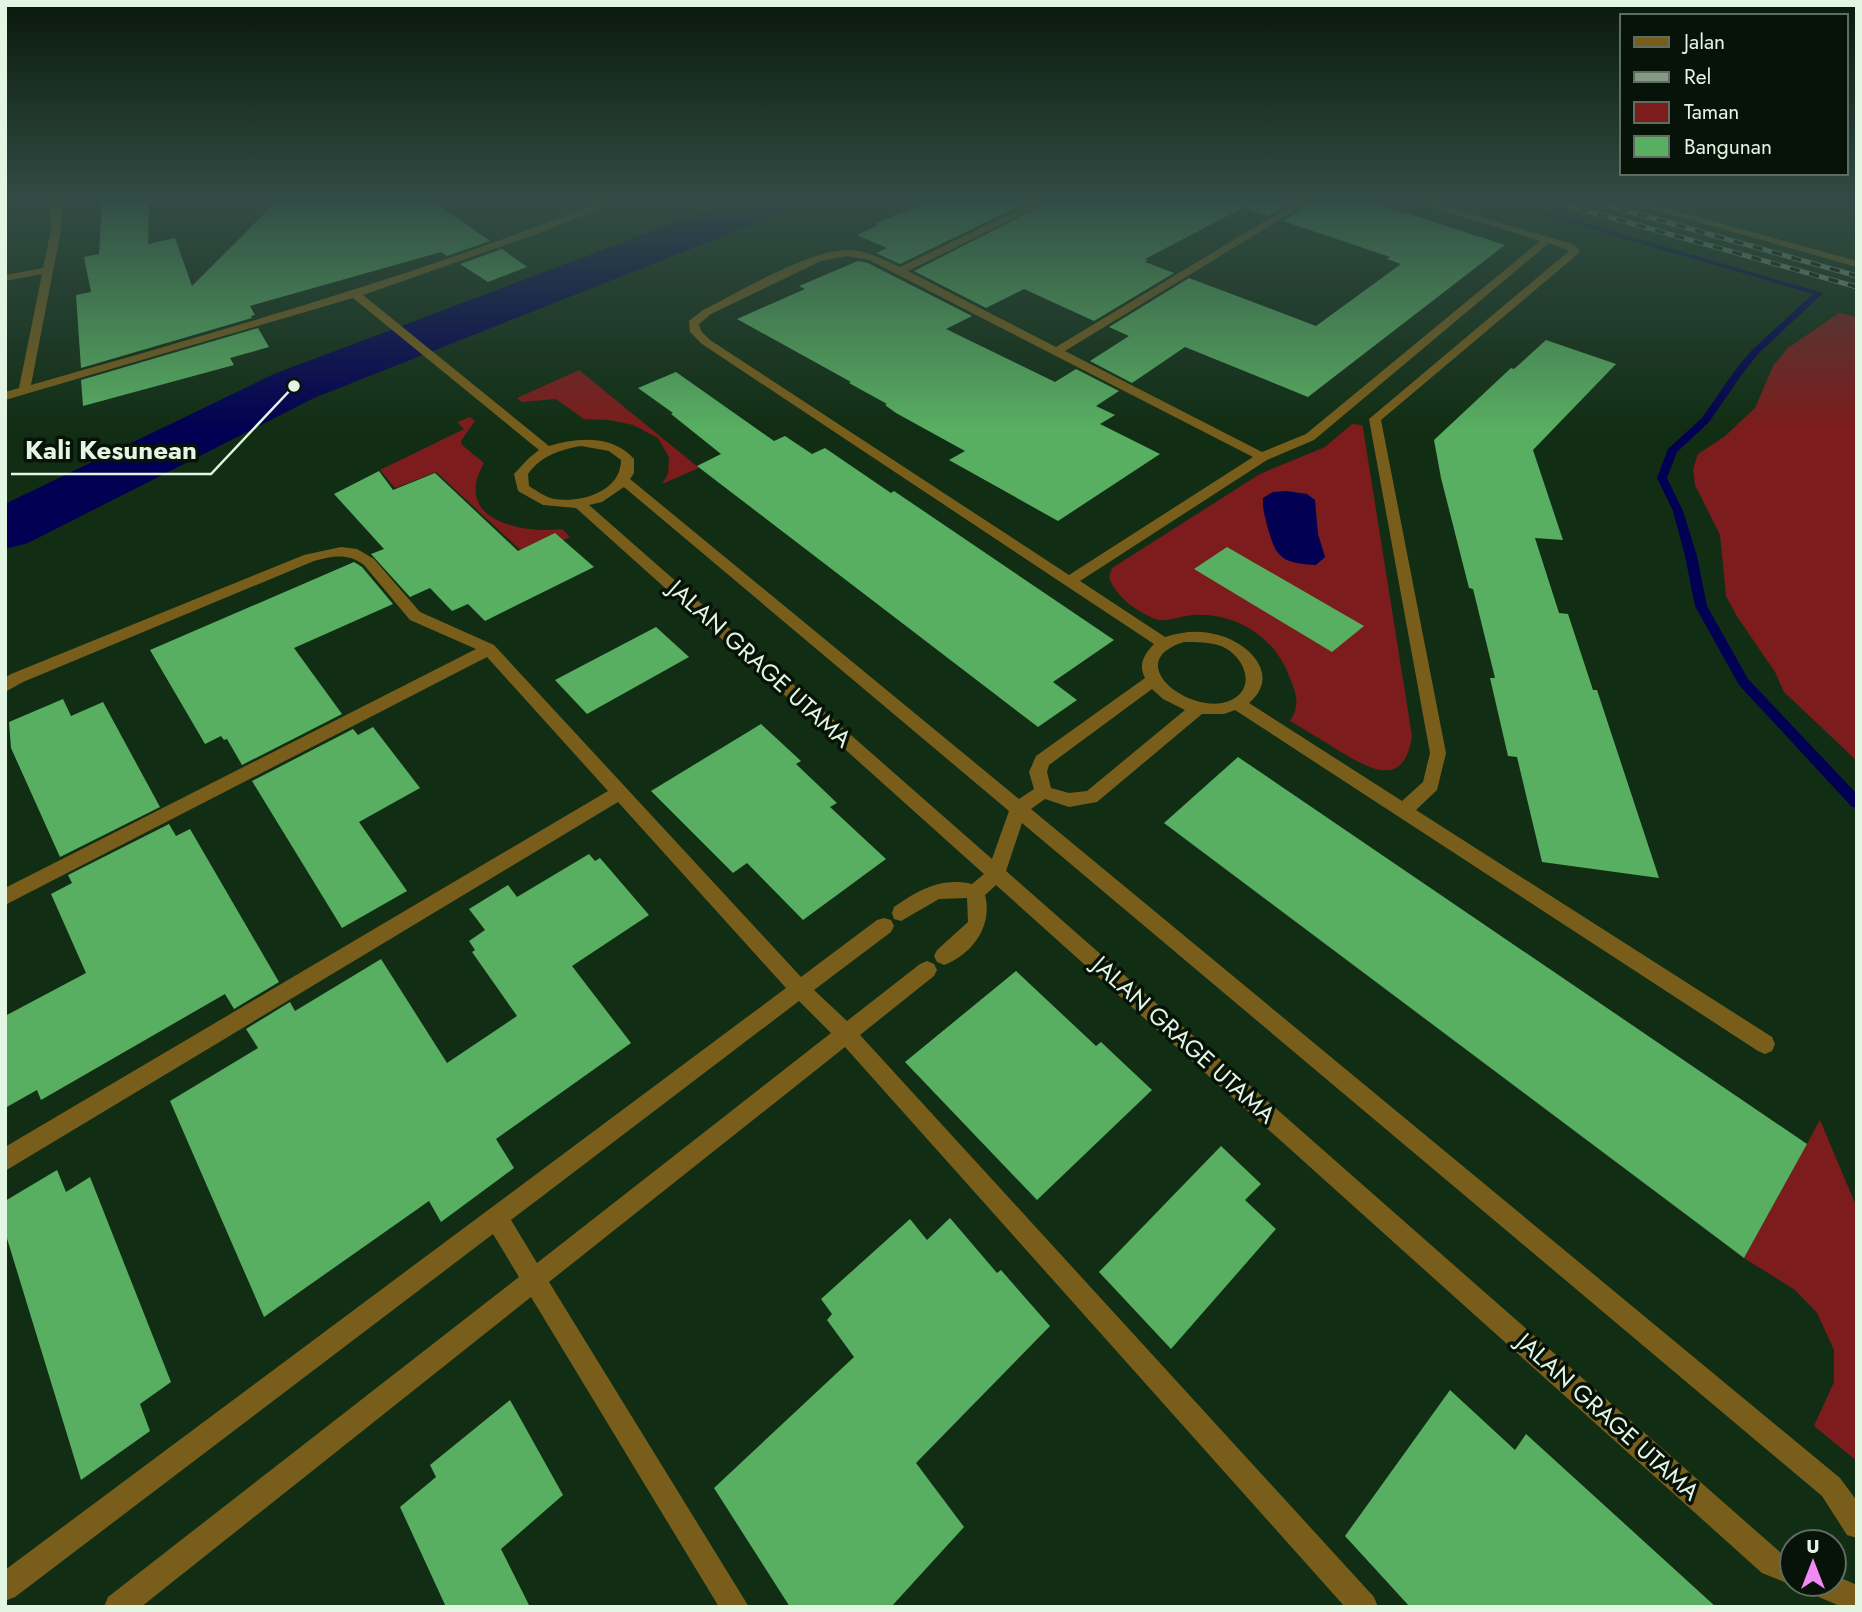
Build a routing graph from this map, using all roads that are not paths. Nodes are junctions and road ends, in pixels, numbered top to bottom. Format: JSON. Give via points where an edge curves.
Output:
{"nodes":[{"id":1,"x":45,"y":278,"type":"edge"},
{"id":2,"x":397,"y":278,"type":"edge"},
{"id":3,"x":779,"y":278,"type":"edge"},
{"id":4,"x":914,"y":278,"type":"edge"},
{"id":5,"x":1177,"y":278,"type":"edge"},
{"id":6,"x":1500,"y":278,"type":"edge"},
{"id":7,"x":1543,"y":278,"type":"edge"},
{"id":8,"x":354,"y":293,"type":"junction"},
{"id":9,"x":1057,"y":351,"type":"junction"},
{"id":10,"x":24,"y":391,"type":"junction"},
{"id":11,"x":5,"y":396,"type":"edge"},
{"id":12,"x":1345,"y":405,"type":"junction"},
{"id":13,"x":1375,"y":419,"type":"junction"},
{"id":14,"x":547,"y":450,"type":"junction"},
{"id":15,"x":1262,"y":457,"type":"junction"},
{"id":16,"x":625,"y":481,"type":"junction"},
{"id":17,"x":579,"y":503,"type":"junction"},
{"id":18,"x":1070,"y":581,"type":"junction"},
{"id":19,"x":1164,"y":644,"type":"junction"},
{"id":20,"x":489,"y":649,"type":"junction"},
{"id":21,"x":1154,"y":680,"type":"junction"},
{"id":22,"x":5,"y":687,"type":"edge"},
{"id":23,"x":1238,"y":704,"type":"junction"},
{"id":24,"x":1197,"y":709,"type":"junction"},
{"id":25,"x":620,"y":792,"type":"junction"},
{"id":26,"x":1042,"y":792,"type":"junction"},
{"id":27,"x":1018,"y":808,"type":"junction"},
{"id":28,"x":1403,"y":811,"type":"junction"},
{"id":29,"x":996,"y":874,"type":"junction"},
{"id":30,"x":975,"y":892,"type":"junction"},
{"id":31,"x":5,"y":897,"type":"edge"},
{"id":32,"x":800,"y":989,"type":"junction"},
{"id":33,"x":846,"y":1034,"type":"junction"},
{"id":34,"x":1765,"y":1044,"type":"dead end"},
{"id":35,"x":5,"y":1160,"type":"edge"},
{"id":36,"x":496,"y":1218,"type":"junction"},
{"id":37,"x":534,"y":1279,"type":"junction"},
{"id":38,"x":1857,"y":1525,"type":"edge"},
{"id":39,"x":1778,"y":1565,"type":"edge"},
{"id":40,"x":5,"y":1587,"type":"edge"},
{"id":41,"x":118,"y":1607,"type":"edge"},
{"id":42,"x":735,"y":1607,"type":"edge"},
{"id":43,"x":1364,"y":1607,"type":"edge"}],
"edges":[{"from":1,"to":10,"type":"street"},
{"from":2,"to":8,"type":"street"},
{"from":3,"to":18,"type":"street","via":[[707,312],[693,323],[696,332]]},
{"from":4,"to":9,"type":"street"},
{"from":5,"to":9,"type":"street"},
{"from":6,"to":12,"type":"street"},
{"from":7,"to":13,"type":"street"},
{"from":8,"to":10,"type":"street"},
{"from":8,"to":14,"type":"street"},
{"from":9,"to":15,"type":"street"},
{"from":10,"to":11,"type":"street"},
{"from":12,"to":13,"type":"street"},
{"from":12,"to":15,"type":"street","via":[[1310,437]]},
{"from":13,"to":28,"type":"street","via":[[1438,753],[1431,785]]},
{"from":14,"to":16,"type":"street","via":[[581,442],[613,446],[630,461]]},
{"from":14,"to":17,"type":"street","via":[[521,474],[523,488],[534,498],[555,504]]},
{"from":15,"to":18,"type":"street"},
{"from":16,"to":17,"type":"street","via":[[598,499]]},
{"from":16,"to":27,"type":"street","name":"JALAN GRAGE UTAMA"},
{"from":17,"to":29,"type":"street","name":"JALAN GRAGE UTAMA"},
{"from":18,"to":19,"type":"street"},
{"from":19,"to":21,"type":"street","via":[[1153,654]]},
{"from":19,"to":23,"type":"street","via":[[1183,637],[1207,637],[1231,645],[1248,658],[1257,676],[1253,692]]},
{"from":20,"to":22,"type":"street","via":[[414,615],[365,556],[332,551]]},
{"from":20,"to":25,"type":"street"},
{"from":20,"to":31,"type":"street"},
{"from":21,"to":24,"type":"street","via":[[1163,692]]},
{"from":21,"to":26,"type":"street","via":[[1042,761],[1038,772]]},
{"from":23,"to":24,"type":"street","via":[[1219,710]]},
{"from":23,"to":28,"type":"street"},
{"from":24,"to":26,"type":"street","via":[[1091,797],[1069,800]]},
{"from":25,"to":32,"type":"street"},
{"from":25,"to":35,"type":"street"},
{"from":26,"to":27,"type":"street"},
{"from":27,"to":29,"type":"street"},
{"from":27,"to":38,"type":"street","name":"JALAN GRAGE UTAMA","via":[[1831,1487]]},
{"from":28,"to":34,"type":"street"},
{"from":29,"to":30,"type":"street"},
{"from":29,"to":39,"type":"street","name":"JALAN GRAGE UTAMA"},
{"from":30,"to":32,"type":"street","via":[[957,887],[926,895]]},
{"from":30,"to":33,"type":"street","via":[[980,921],[968,937]]},
{"from":32,"to":33,"type":"street"},
{"from":32,"to":36,"type":"street"},
{"from":33,"to":37,"type":"street"},
{"from":33,"to":43,"type":"street"},
{"from":36,"to":37,"type":"street"},
{"from":36,"to":40,"type":"street"},
{"from":37,"to":41,"type":"street"},
{"from":37,"to":42,"type":"street"}]}
